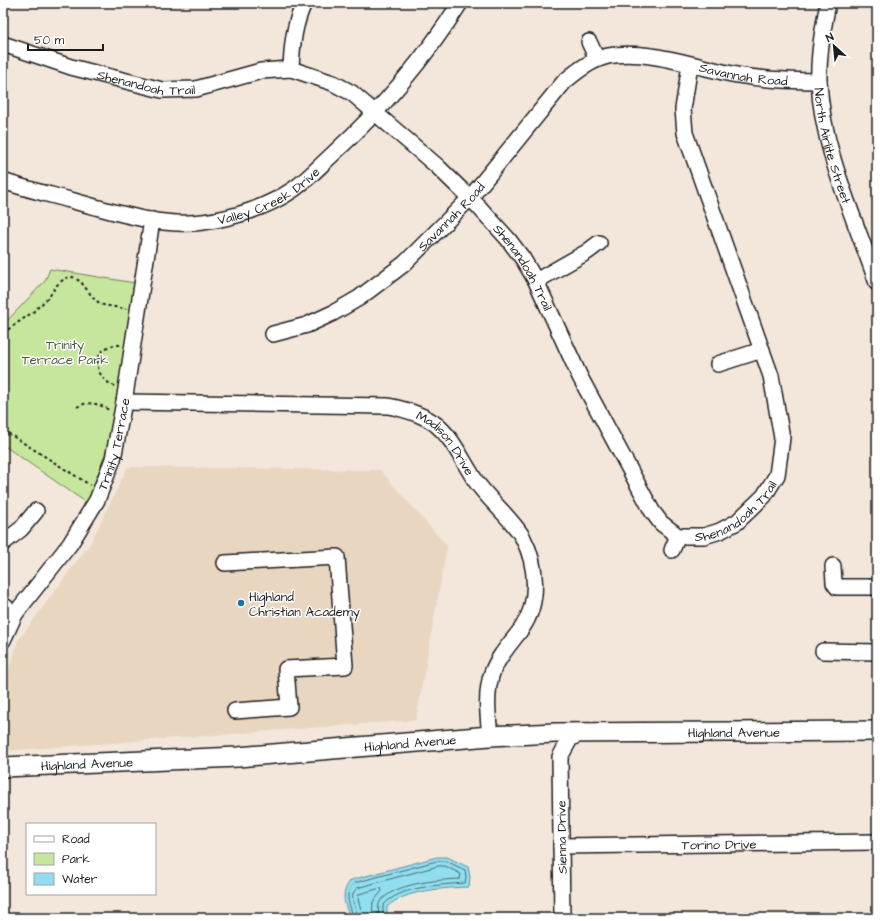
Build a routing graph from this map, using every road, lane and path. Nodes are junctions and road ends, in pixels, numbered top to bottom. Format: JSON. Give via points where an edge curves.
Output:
{"nodes":[{"id":1,"x":304,"y":3,"type":"edge"},
{"id":2,"x":460,"y":3,"type":"edge"},
{"id":3,"x":828,"y":3,"type":"edge"},
{"id":4,"x":589,"y":42,"type":"dead end"},
{"id":5,"x":3,"y":44,"type":"edge"},
{"id":6,"x":597,"y":59,"type":"junction"},
{"id":7,"x":690,"y":65,"type":"junction"},
{"id":8,"x":291,"y":69,"type":"junction"},
{"id":9,"x":819,"y":81,"type":"junction"},
{"id":10,"x":376,"y":113,"type":"junction"},
{"id":11,"x":4,"y":183,"type":"edge"},
{"id":12,"x":470,"y":198,"type":"junction"},
{"id":13,"x":152,"y":220,"type":"junction"},
{"id":14,"x":599,"y":243,"type":"dead end"},
{"id":15,"x":876,"y":276,"type":"edge"},
{"id":16,"x":536,"y":281,"type":"junction"},
{"id":17,"x":138,"y":309,"type":"junction"},
{"id":18,"x":3,"y":333,"type":"edge"},
{"id":19,"x":273,"y":334,"type":"dead end"},
{"id":20,"x":132,"y":346,"type":"junction"},
{"id":21,"x":762,"y":350,"type":"junction"},
{"id":22,"x":718,"y":364,"type":"dead end"},
{"id":23,"x":126,"y":386,"type":"junction"},
{"id":24,"x":124,"y":402,"type":"junction"},
{"id":25,"x":77,"y":407,"type":"dead end"},
{"id":26,"x":120,"y":425,"type":"junction"},
{"id":27,"x":3,"y":430,"type":"edge"},
{"id":28,"x":100,"y":490,"type":"junction"},
{"id":29,"x":36,"y":511,"type":"dead end"},
{"id":30,"x":678,"y":536,"type":"junction"},
{"id":31,"x":3,"y":543,"type":"edge"},
{"id":32,"x":672,"y":550,"type":"dead end"},
{"id":33,"x":225,"y":562,"type":"dead end"},
{"id":34,"x":833,"y":566,"type":"dead end"},
{"id":35,"x":877,"y":587,"type":"edge"},
{"id":36,"x":3,"y":605,"type":"edge"},
{"id":37,"x":16,"y":614,"type":"junction"},
{"id":38,"x":3,"y":640,"type":"edge"},
{"id":39,"x":823,"y":652,"type":"dead end"},
{"id":40,"x":877,"y":652,"type":"edge"},
{"id":41,"x":235,"y":712,"type":"dead end"},
{"id":42,"x":877,"y":731,"type":"edge"},
{"id":43,"x":580,"y":733,"type":"junction"},
{"id":44,"x":538,"y":734,"type":"junction"},
{"id":45,"x":490,"y":736,"type":"junction"},
{"id":46,"x":560,"y":757,"type":"junction"},
{"id":47,"x":3,"y":767,"type":"edge"},
{"id":48,"x":877,"y":842,"type":"edge"},
{"id":49,"x":561,"y":846,"type":"junction"},
{"id":50,"x":562,"y":918,"type":"edge"}],
"edges":[{"from":1,"to":8,"type":"street","via":[[292,38]]},
{"from":2,"to":10,"type":"street","name":"Valley Creek Drive","via":[[437,39]]},
{"from":3,"to":9,"type":"street","name":"North Airlite Street","via":[[822,32]]},
{"from":4,"to":6,"type":"street"},
{"from":5,"to":8,"type":"street","name":"Shenandoah Trail","via":[[72,67],[162,90],[196,89],[262,71]]},
{"from":6,"to":7,"type":"street","name":"Savannah Road","via":[[637,54]]},
{"from":6,"to":12,"type":"street","name":"Savannah Road","via":[[576,71],[553,94]]},
{"from":7,"to":9,"type":"street","name":"Savannah Road","via":[[738,76],[780,81]]},
{"from":7,"to":21,"type":"street","name":"Shenandoah Trail","via":[[683,109],[685,133]]},
{"from":8,"to":10,"type":"street","name":"Shenandoah Trail","via":[[333,83],[352,93]]},
{"from":9,"to":15,"type":"street","name":"North Airlite Street","via":[[823,120],[847,201]]},
{"from":10,"to":12,"type":"street","name":"Shenandoah Trail"},
{"from":10,"to":13,"type":"street","name":"Valley Creek Drive","via":[[306,179],[266,204],[236,215],[203,222]]},
{"from":11,"to":13,"type":"street","name":"Valley Creek Drive"},
{"from":12,"to":16,"type":"street","name":"Shenandoah Trail","via":[[508,239]]},
{"from":12,"to":19,"type":"street","name":"Savannah Road","via":[[404,264],[359,298],[307,325]]},
{"from":13,"to":17,"type":"street","name":"Trinity Terrace"},
{"from":14,"to":16,"type":"street"},
{"from":16,"to":30,"type":"street","name":"Shenandoah Trail","via":[[580,377],[644,498],[661,523]]},
{"from":17,"to":18,"type":"path","via":[[103,305],[95,300],[81,282],[73,277],[65,278],[33,312]]},
{"from":17,"to":20,"type":"street","name":"Trinity Terrace"},
{"from":20,"to":23,"type":"street","name":"Trinity Terrace"},
{"from":20,"to":23,"type":"path","via":[[114,344],[100,354],[97,362],[97,369],[103,378],[114,386]]},
{"from":21,"to":22,"type":"street"},
{"from":21,"to":30,"type":"street","name":"Shenandoah Trail","via":[[770,376],[782,438],[777,475],[764,496],[737,522],[704,536]]},
{"from":23,"to":24,"type":"street","name":"Trinity Terrace"},
{"from":24,"to":26,"type":"street","name":"Trinity Terrace"},
{"from":24,"to":45,"type":"street","name":"Madison Drive","via":[[388,406],[416,413],[434,422],[444,431],[477,482],[523,538],[534,569],[530,611],[524,626],[496,664],[490,679]]},
{"from":25,"to":26,"type":"path","via":[[88,403],[110,410]]},
{"from":26,"to":28,"type":"street","name":"Trinity Terrace","via":[[113,459]]},
{"from":27,"to":28,"type":"path"},
{"from":28,"to":37,"type":"street","name":"Trinity Terrace","via":[[97,500],[70,544]]},
{"from":29,"to":31,"type":"street","via":[[21,529]]},
{"from":30,"to":32,"type":"street","name":"Shenandoah Trail"},
{"from":33,"to":41,"type":"street","via":[[337,557],[345,666],[286,669],[288,707]]},
{"from":34,"to":35,"type":"street","via":[[834,583],[837,588]]},
{"from":36,"to":37,"type":"street"},
{"from":37,"to":38,"type":"street","name":"Trinity Terrace"},
{"from":39,"to":40,"type":"street"},
{"from":42,"to":43,"type":"main road","name":"Highland Avenue"},
{"from":43,"to":44,"type":"main road","name":"Highland Avenue"},
{"from":43,"to":46,"type":"street","via":[[570,739]]},
{"from":44,"to":45,"type":"main road","name":"Highland Avenue"},
{"from":44,"to":46,"type":"street","via":[[552,741]]},
{"from":45,"to":47,"type":"main road","name":"Highland Avenue","via":[[238,757]]},
{"from":46,"to":49,"type":"street","name":"Sienna Drive"},
{"from":48,"to":49,"type":"street","name":"Torino Drive"},
{"from":49,"to":50,"type":"street","name":"Sienna Drive"}]}
